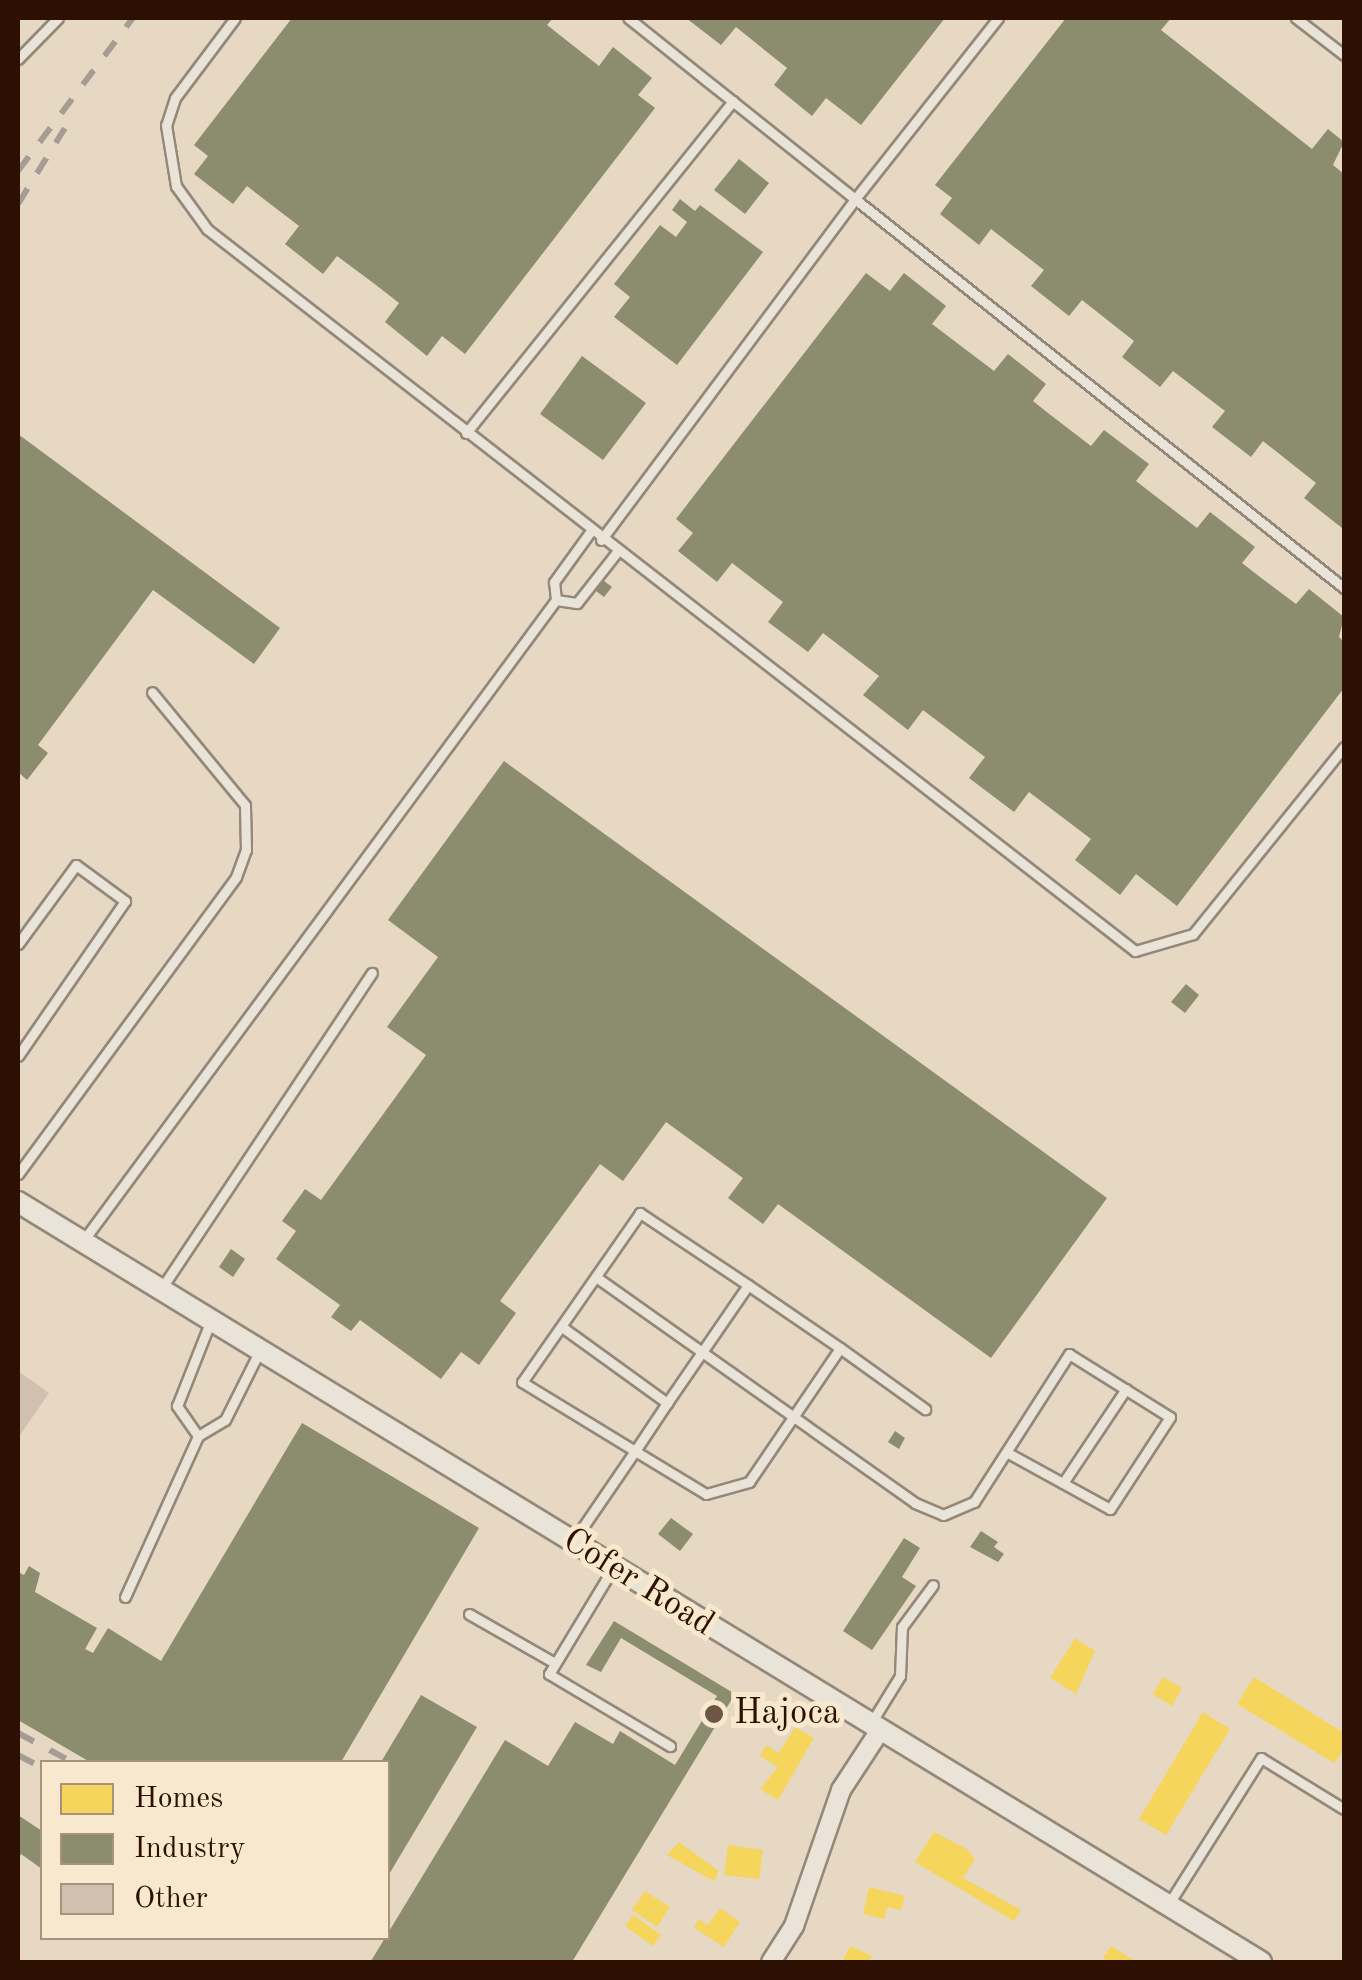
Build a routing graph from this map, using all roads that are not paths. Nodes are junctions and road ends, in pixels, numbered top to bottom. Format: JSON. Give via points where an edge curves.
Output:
{"nodes":[{"id":1,"x":58,"y":18,"type":"edge"},
{"id":2,"x":235,"y":18,"type":"edge"},
{"id":3,"x":628,"y":18,"type":"edge"},
{"id":4,"x":998,"y":18,"type":"edge"},
{"id":5,"x":1296,"y":18,"type":"edge"},
{"id":6,"x":1344,"y":55,"type":"edge"},
{"id":7,"x":18,"y":59,"type":"edge"},
{"id":8,"x":733,"y":102,"type":"junction"},
{"id":9,"x":856,"y":199,"type":"junction"},
{"id":10,"x":466,"y":434,"type":"junction"},
{"id":11,"x":590,"y":532,"type":"junction"},
{"id":12,"x":601,"y":540,"type":"junction"},
{"id":13,"x":616,"y":552,"type":"junction"},
{"id":14,"x":1344,"y":588,"type":"edge"},
{"id":15,"x":556,"y":600,"type":"junction"},
{"id":16,"x":152,"y":692,"type":"dead end"},
{"id":17,"x":1344,"y":747,"type":"edge"},
{"id":18,"x":18,"y":944,"type":"edge"},
{"id":19,"x":372,"y":973,"type":"dead end"},
{"id":20,"x":18,"y":1056,"type":"edge"},
{"id":21,"x":18,"y":1174,"type":"edge"},
{"id":22,"x":18,"y":1202,"type":"edge"},
{"id":23,"x":82,"y":1241,"type":"junction"},
{"id":24,"x":596,"y":1277,"type":"junction"},
{"id":25,"x":748,"y":1285,"type":"junction"},
{"id":26,"x":161,"y":1289,"type":"junction"},
{"id":27,"x":210,"y":1320,"type":"junction"},
{"id":28,"x":562,"y":1327,"type":"junction"},
{"id":29,"x":840,"y":1348,"type":"junction"},
{"id":30,"x":260,"y":1350,"type":"junction"},
{"id":31,"x":701,"y":1354,"type":"junction"},
{"id":32,"x":1126,"y":1389,"type":"junction"},
{"id":33,"x":668,"y":1403,"type":"junction"},
{"id":34,"x":925,"y":1409,"type":"dead end"},
{"id":35,"x":792,"y":1418,"type":"junction"},
{"id":36,"x":198,"y":1436,"type":"junction"},
{"id":37,"x":635,"y":1451,"type":"junction"},
{"id":38,"x":1010,"y":1454,"type":"junction"},
{"id":39,"x":1063,"y":1483,"type":"junction"},
{"id":40,"x":572,"y":1543,"type":"junction"},
{"id":41,"x":613,"y":1568,"type":"junction"},
{"id":42,"x":933,"y":1585,"type":"dead end"},
{"id":43,"x":125,"y":1596,"type":"dead end"},
{"id":44,"x":469,"y":1614,"type":"dead end"},
{"id":45,"x":555,"y":1663,"type":"junction"},
{"id":46,"x":874,"y":1729,"type":"junction"},
{"id":47,"x":670,"y":1746,"type":"dead end"},
{"id":48,"x":1344,"y":1809,"type":"edge"},
{"id":49,"x":1167,"y":1907,"type":"junction"},
{"id":50,"x":771,"y":1962,"type":"edge"},
{"id":51,"x":1261,"y":1962,"type":"edge"}],
"edges":[{"from":1,"to":7,"type":"lane"},
{"from":2,"to":10,"type":"lane","via":[[175,98],[166,126],[176,186],[208,230]]},
{"from":3,"to":8,"type":"lane"},
{"from":4,"to":9,"type":"lane"},
{"from":5,"to":6,"type":"lane"},
{"from":8,"to":9,"type":"lane"},
{"from":8,"to":10,"type":"lane"},
{"from":9,"to":12,"type":"lane"},
{"from":9,"to":14,"type":"lane"},
{"from":10,"to":11,"type":"lane"},
{"from":11,"to":12,"type":"lane"},
{"from":11,"to":15,"type":"lane","via":[[554,582]]},
{"from":12,"to":13,"type":"lane"},
{"from":13,"to":15,"type":"lane","via":[[577,603]]},
{"from":13,"to":17,"type":"lane","via":[[1135,951],[1193,934]]},
{"from":15,"to":23,"type":"lane"},
{"from":16,"to":21,"type":"lane","via":[[244,805],[246,850],[236,877]]},
{"from":18,"to":20,"type":"lane","via":[[76,865],[126,901]]},
{"from":19,"to":26,"type":"lane"},
{"from":22,"to":23,"type":"street","name":"Cofer Road"},
{"from":23,"to":26,"type":"street","name":"Cofer Road"},
{"from":24,"to":25,"type":"lane","via":[[640,1212]]},
{"from":24,"to":28,"type":"lane"},
{"from":24,"to":31,"type":"lane"},
{"from":25,"to":29,"type":"lane"},
{"from":25,"to":31,"type":"lane"},
{"from":26,"to":27,"type":"street","name":"Cofer Road"},
{"from":27,"to":30,"type":"street","name":"Cofer Road"},
{"from":27,"to":36,"type":"lane","via":[[177,1406]]},
{"from":28,"to":33,"type":"lane"},
{"from":28,"to":37,"type":"lane","via":[[522,1382]]},
{"from":29,"to":34,"type":"lane"},
{"from":29,"to":35,"type":"lane"},
{"from":30,"to":36,"type":"lane","via":[[225,1420]]},
{"from":30,"to":40,"type":"street","name":"Cofer Road"},
{"from":31,"to":33,"type":"lane"},
{"from":31,"to":35,"type":"lane"},
{"from":32,"to":38,"type":"lane","via":[[1069,1354]]},
{"from":32,"to":39,"type":"lane"},
{"from":32,"to":39,"type":"lane","via":[[1170,1416],[1110,1508]]},
{"from":33,"to":37,"type":"lane"},
{"from":35,"to":37,"type":"lane","via":[[749,1482],[706,1494]]},
{"from":35,"to":38,"type":"lane","via":[[943,1515],[974,1502]]},
{"from":36,"to":43,"type":"lane"},
{"from":37,"to":40,"type":"lane"},
{"from":38,"to":39,"type":"lane"},
{"from":40,"to":41,"type":"street","name":"Cofer Road"},
{"from":41,"to":45,"type":"lane"},
{"from":41,"to":46,"type":"street","name":"Cofer Road"},
{"from":42,"to":46,"type":"lane","via":[[902,1627],[900,1676]]},
{"from":44,"to":45,"type":"lane"},
{"from":45,"to":47,"type":"lane","via":[[549,1674]]},
{"from":46,"to":49,"type":"street","name":"Cofer Road"},
{"from":46,"to":50,"type":"street","via":[[841,1790],[794,1926]]},
{"from":48,"to":49,"type":"lane","via":[[1261,1758]]},
{"from":49,"to":51,"type":"street","name":"Cofer Road"}]}
